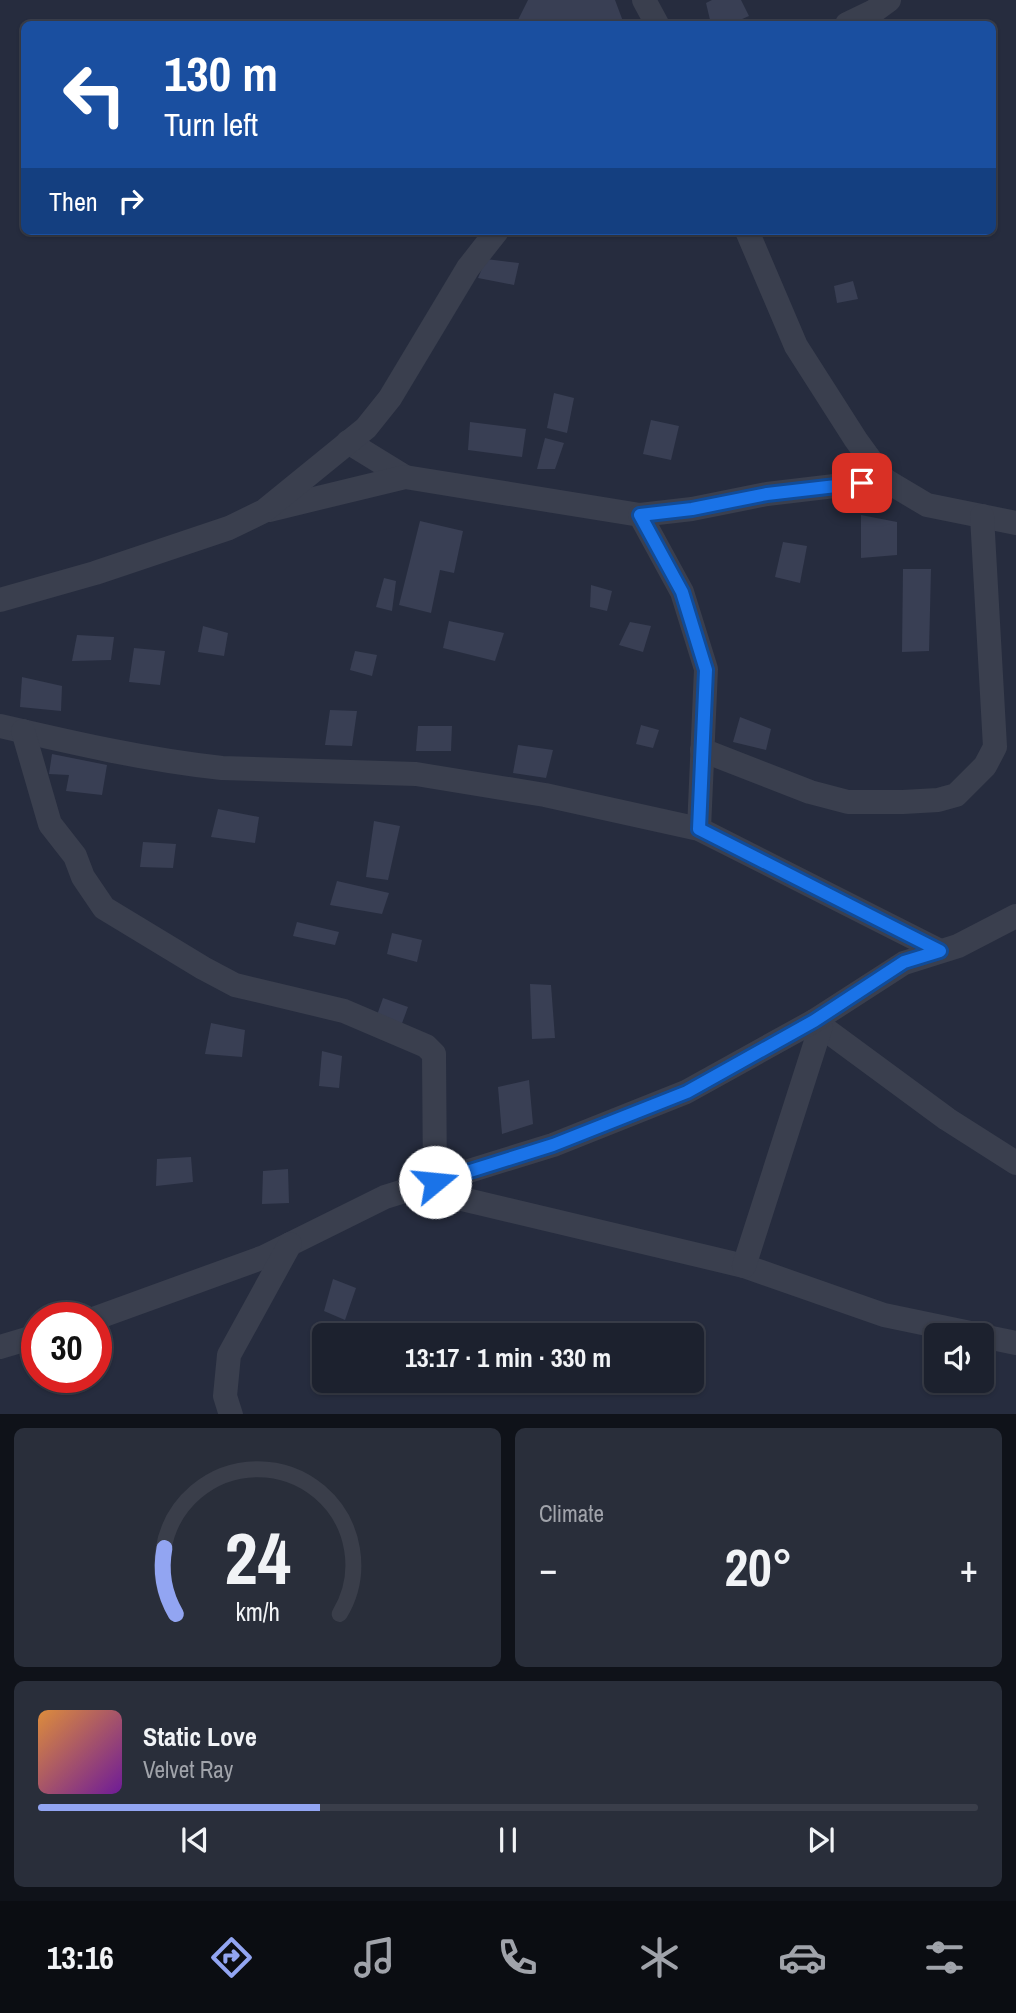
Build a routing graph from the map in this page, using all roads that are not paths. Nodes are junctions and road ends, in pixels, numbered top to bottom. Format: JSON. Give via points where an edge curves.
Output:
{"nodes":[{"id":1,"x":644,"y":0,"type":"edge"},
{"id":2,"x":888,"y":0,"type":"edge"},
{"id":3,"x":655,"y":21,"type":"edge"},
{"id":4,"x":853,"y":21,"type":"edge"},
{"id":5,"x":494,"y":235,"type":"edge"},
{"id":6,"x":749,"y":235,"type":"edge"},
{"id":7,"x":348,"y":442,"type":"junction"},
{"id":8,"x":405,"y":477,"type":"junction"},
{"id":9,"x":885,"y":480,"type":"junction"},
{"id":10,"x":264,"y":511,"type":"junction"},
{"id":11,"x":640,"y":515,"type":"junction"},
{"id":12,"x":982,"y":516,"type":"junction"},
{"id":13,"x":1016,"y":523,"type":"edge"},
{"id":14,"x":0,"y":600,"type":"edge"},
{"id":15,"x":11,"y":729,"type":"edge"},
{"id":16,"x":702,"y":750,"type":"junction"},
{"id":17,"x":699,"y":829,"type":"junction"},
{"id":18,"x":1016,"y":916,"type":"edge"},
{"id":19,"x":940,"y":951,"type":"junction"},
{"id":20,"x":817,"y":1024,"type":"junction"},
{"id":21,"x":1016,"y":1163,"type":"edge"},
{"id":22,"x":425,"y":1185,"type":"junction"},
{"id":23,"x":290,"y":1244,"type":"junction"},
{"id":24,"x":744,"y":1266,"type":"junction"},
{"id":25,"x":112,"y":1312,"type":"edge"},
{"id":26,"x":924,"y":1323,"type":"edge"},
{"id":27,"x":994,"y":1338,"type":"edge"},
{"id":28,"x":21,"y":1341,"type":"edge"},
{"id":29,"x":1016,"y":1343,"type":"edge"},
{"id":30,"x":0,"y":1347,"type":"edge"},
{"id":31,"x":231,"y":1414,"type":"edge"}],
"edges":[{"from":1,"to":3,"type":"street"},
{"from":2,"to":4,"type":"street"},
{"from":5,"to":7,"type":"street","via":[[468,268],[390,398]]},
{"from":6,"to":9,"type":"street","via":[[796,346]]},
{"from":7,"to":8,"type":"street"},
{"from":7,"to":10,"type":"street"},
{"from":8,"to":10,"type":"street"},
{"from":8,"to":11,"type":"street"},
{"from":9,"to":11,"type":"street"},
{"from":9,"to":12,"type":"street","via":[[927,505]]},
{"from":10,"to":14,"type":"street","via":[[229,528]]},
{"from":11,"to":16,"type":"street","via":[[682,592],[706,670]]},
{"from":12,"to":13,"type":"street"},
{"from":12,"to":16,"type":"street","via":[[995,747],[985,766],[956,795],[938,800],[848,802]]},
{"from":15,"to":17,"type":"street","via":[[191,765],[416,774],[545,795]]},
{"from":15,"to":22,"type":"street","via":[[50,824],[75,856],[104,908],[235,985],[344,1011],[426,1046],[434,1054]]},
{"from":16,"to":17,"type":"street"},
{"from":17,"to":19,"type":"street"},
{"from":18,"to":19,"type":"street"},
{"from":19,"to":20,"type":"street","via":[[904,962]]},
{"from":20,"to":21,"type":"street","via":[[935,1111]]},
{"from":20,"to":22,"type":"street","via":[[687,1092],[553,1145]]},
{"from":20,"to":24,"type":"street"},
{"from":22,"to":23,"type":"street","via":[[385,1197]]},
{"from":22,"to":24,"type":"street"},
{"from":23,"to":25,"type":"street"},
{"from":23,"to":31,"type":"street","via":[[229,1355],[225,1396]]},
{"from":24,"to":26,"type":"street","via":[[884,1315]]},
{"from":27,"to":29,"type":"street"},
{"from":28,"to":30,"type":"street"}]}
